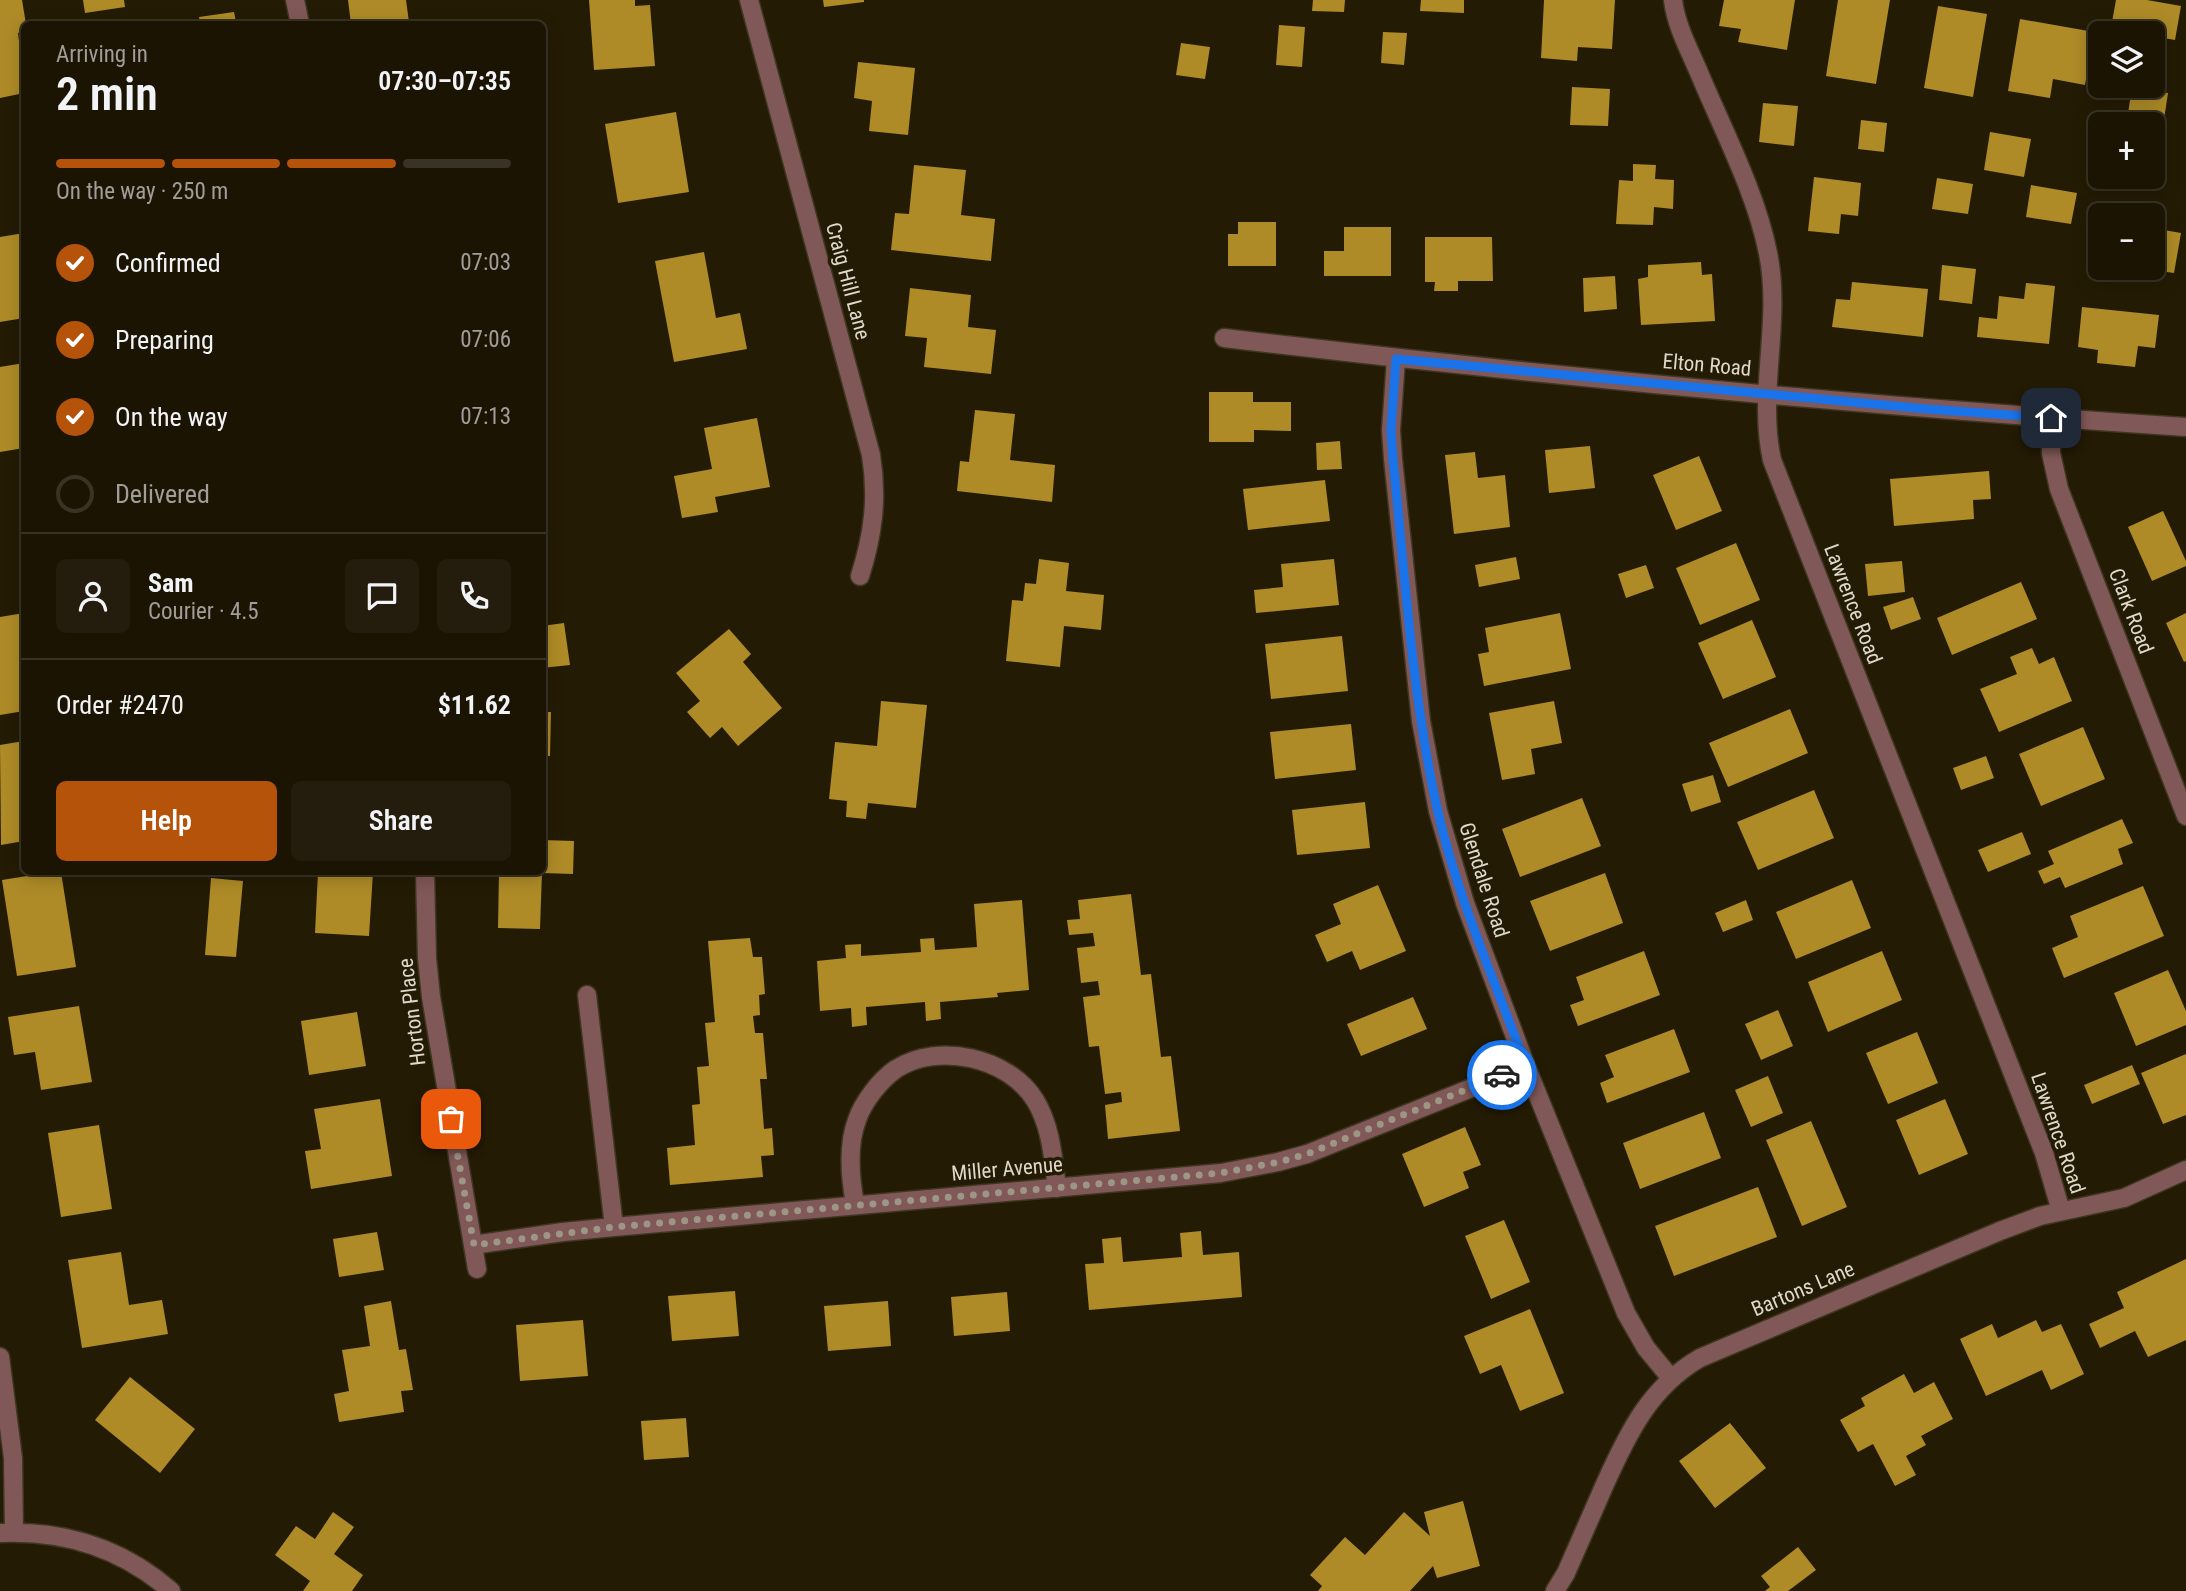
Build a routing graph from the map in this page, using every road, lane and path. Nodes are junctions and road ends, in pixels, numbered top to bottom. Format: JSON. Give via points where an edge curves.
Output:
{"nodes":[{"id":1,"x":295,"y":0,"type":"edge"},
{"id":2,"x":749,"y":0,"type":"edge"},
{"id":3,"x":1673,"y":0,"type":"edge"},
{"id":4,"x":299,"y":21,"type":"edge"},
{"id":5,"x":1224,"y":338,"type":"dead end"},
{"id":6,"x":1396,"y":359,"type":"junction"},
{"id":7,"x":1768,"y":394,"type":"junction"},
{"id":8,"x":2051,"y":418,"type":"junction"},
{"id":9,"x":2186,"y":427,"type":"edge"},
{"id":10,"x":860,"y":576,"type":"dead end"},
{"id":11,"x":2186,"y":816,"type":"edge"},
{"id":12,"x":425,"y":875,"type":"edge"},
{"id":13,"x":587,"y":995,"type":"dead end"},
{"id":14,"x":1526,"y":1066,"type":"junction"},
{"id":15,"x":2186,"y":1170,"type":"edge"},
{"id":16,"x":1057,"y":1188,"type":"junction"},
{"id":17,"x":855,"y":1205,"type":"junction"},
{"id":18,"x":2062,"y":1211,"type":"junction"},
{"id":19,"x":614,"y":1227,"type":"junction"},
{"id":20,"x":474,"y":1245,"type":"junction"},
{"id":21,"x":477,"y":1269,"type":"dead end"},
{"id":22,"x":0,"y":1357,"type":"edge"},
{"id":23,"x":1670,"y":1377,"type":"junction"},
{"id":24,"x":7,"y":1533,"type":"edge"},
{"id":25,"x":171,"y":1591,"type":"edge"},
{"id":26,"x":1555,"y":1591,"type":"edge"}],
"edges":[{"from":1,"to":4,"type":"street"},
{"from":2,"to":10,"type":"street","name":"Craig Hill Lane","via":[[871,455],[874,528]]},
{"from":3,"to":7,"type":"street","name":"Lawrence Road","via":[[1766,244],[1774,310]]},
{"from":5,"to":6,"type":"street","name":"Elton Road"},
{"from":6,"to":7,"type":"street","name":"Elton Road"},
{"from":6,"to":14,"type":"street","name":"Glendale Road","via":[[1393,459],[1428,764],[1461,891]]},
{"from":7,"to":8,"type":"street","name":"Elton Road"},
{"from":7,"to":18,"type":"street","name":"Lawrence Road","via":[[1767,437],[1772,460],[2045,1153]]},
{"from":8,"to":9,"type":"street","name":"Elton Road"},
{"from":8,"to":11,"type":"street","name":"Clark Road","via":[[2051,453],[2059,489]]},
{"from":12,"to":20,"type":"street","name":"Horton Place","via":[[431,997]]},
{"from":13,"to":19,"type":"street"},
{"from":14,"to":16,"type":"street","name":"Miller Avenue","via":[[1279,1162],[1221,1173]]},
{"from":14,"to":23,"type":"street","name":"Glendale Road","via":[[1626,1313]]},
{"from":15,"to":18,"type":"street","name":"Bartons Lane","via":[[2124,1198]]},
{"from":16,"to":17,"type":"street","name":"Miller Avenue"},
{"from":16,"to":17,"type":"street","via":[[1047,1127],[1023,1085],[990,1065],[949,1056],[911,1062],[894,1070],[867,1100],[851,1139]]},
{"from":17,"to":19,"type":"street","name":"Miller Avenue"},
{"from":18,"to":23,"type":"street","name":"Bartons Lane","via":[[2000,1231],[1725,1347]]},
{"from":19,"to":20,"type":"street","name":"Miller Avenue"},
{"from":20,"to":21,"type":"street","name":"Horton Place"},
{"from":22,"to":24,"type":"street","via":[[13,1458]]},
{"from":23,"to":26,"type":"street","name":"Bartons Lane","via":[[1627,1436]]},
{"from":24,"to":25,"type":"street","via":[[85,1541],[111,1550]]}]}
